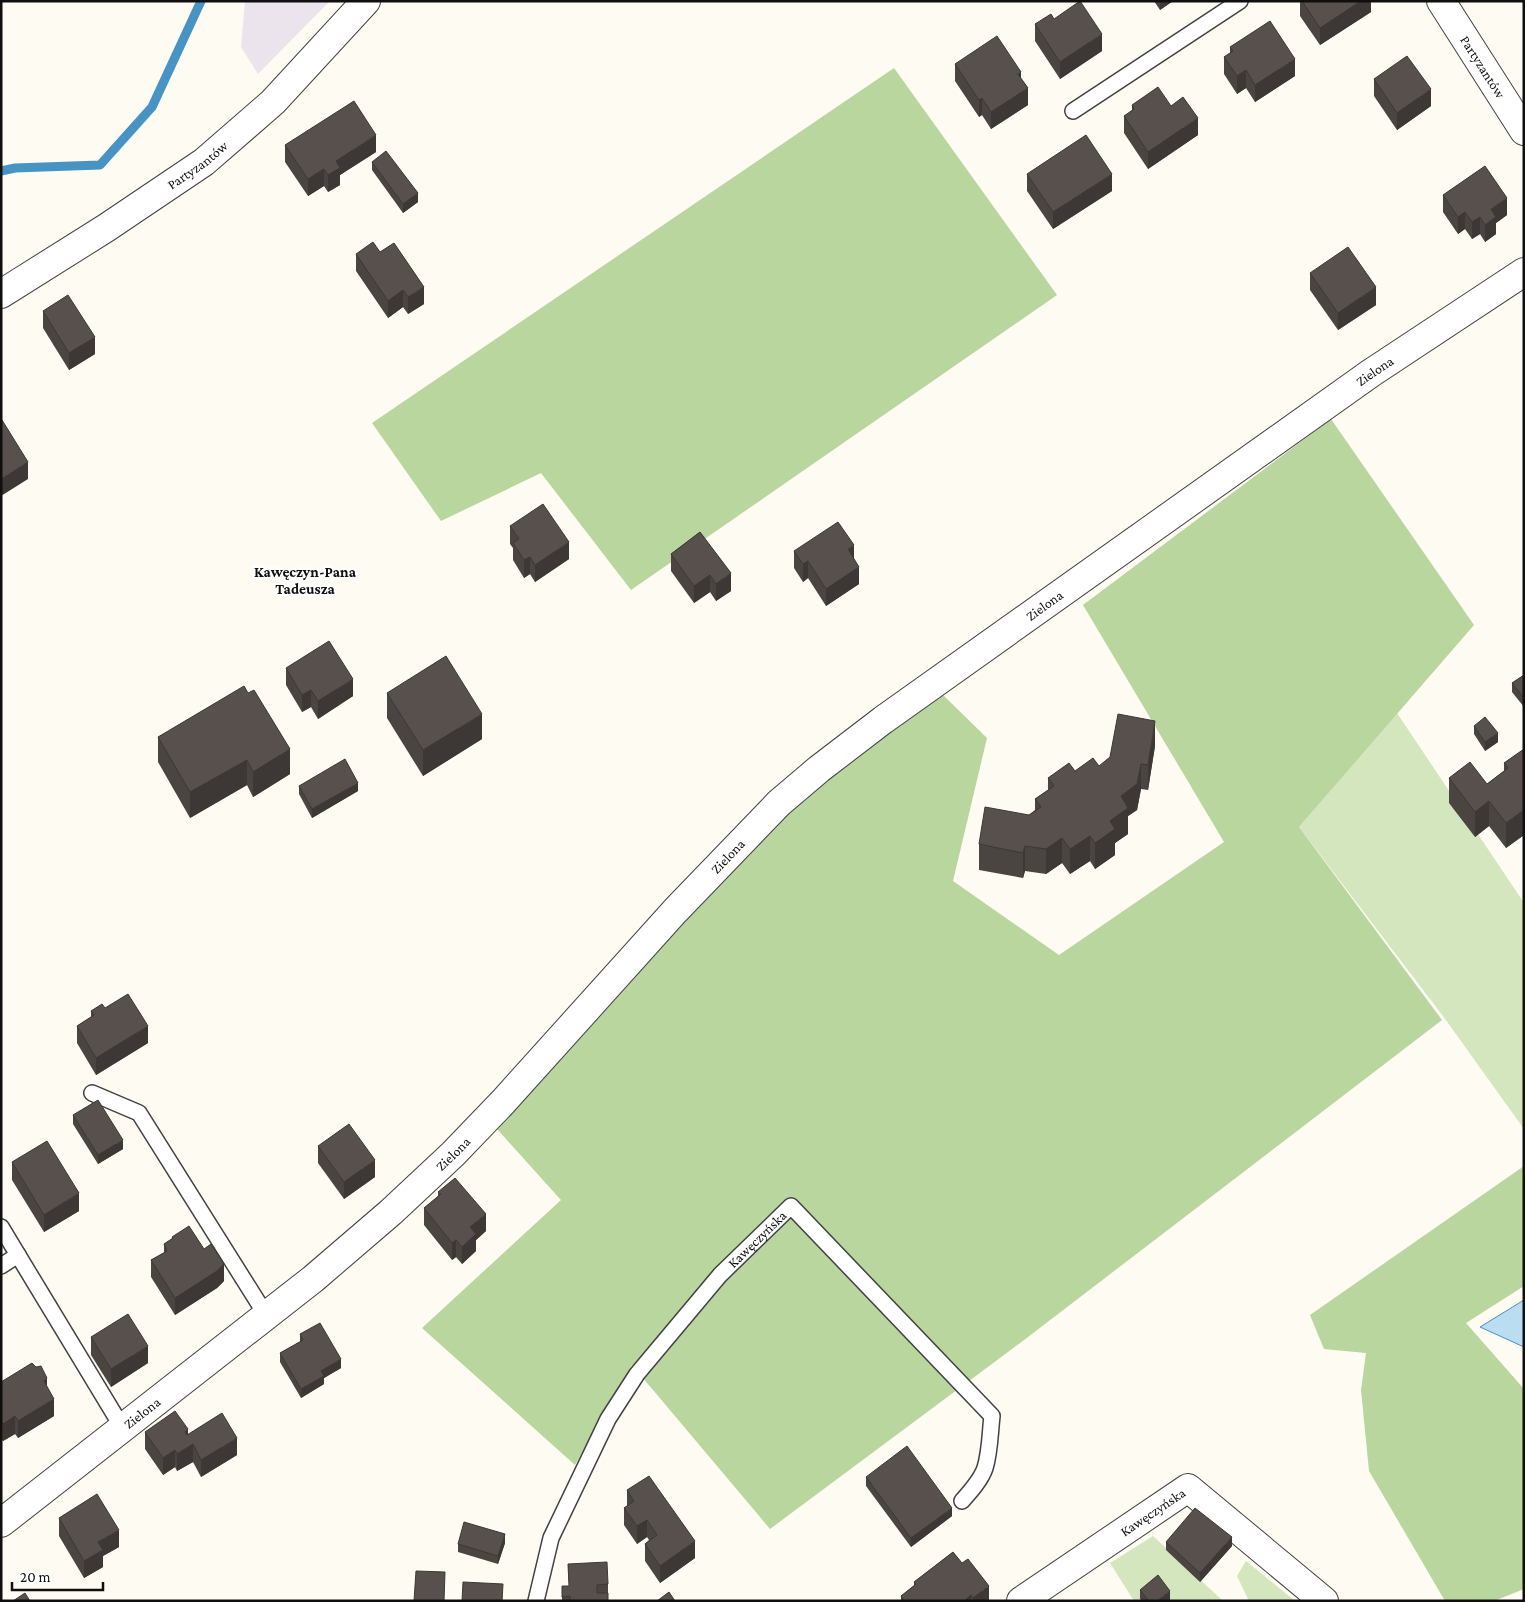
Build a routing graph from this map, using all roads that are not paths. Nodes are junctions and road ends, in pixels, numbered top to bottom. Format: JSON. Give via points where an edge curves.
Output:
{"nodes":[{"id":1,"x":366,"y":1,"type":"edge"},
{"id":2,"x":1240,"y":1,"type":"edge"},
{"id":3,"x":1441,"y":1,"type":"edge"},
{"id":4,"x":1073,"y":111,"type":"dead end"},
{"id":5,"x":1524,"y":131,"type":"edge"},
{"id":6,"x":1524,"y":272,"type":"edge"},
{"id":7,"x":1,"y":294,"type":"edge"},
{"id":8,"x":92,"y":1093,"type":"dead end"},
{"id":9,"x":1,"y":1227,"type":"edge"},
{"id":10,"x":18,"y":1255,"type":"junction"},
{"id":11,"x":1,"y":1266,"type":"edge"},
{"id":12,"x":266,"y":1315,"type":"junction"},
{"id":13,"x":122,"y":1427,"type":"junction"},
{"id":14,"x":962,"y":1502,"type":"dead end"},
{"id":15,"x":1,"y":1523,"type":"edge"},
{"id":16,"x":536,"y":1601,"type":"edge"},
{"id":17,"x":1021,"y":1601,"type":"edge"},
{"id":18,"x":1324,"y":1601,"type":"edge"}],
"edges":[{"from":1,"to":7,"type":"street","name":"Partyzantów","via":[[273,102],[204,162]]},
{"from":2,"to":4,"type":"lane"},
{"from":3,"to":5,"type":"street","name":"Partyzantów"},
{"from":6,"to":12,"type":"street","name":"Zielona","via":[[1371,373],[819,769],[779,803],[688,898],[453,1154],[357,1242]]},
{"from":8,"to":12,"type":"lane","via":[[139,1113]]},
{"from":9,"to":10,"type":"lane"},
{"from":10,"to":11,"type":"lane"},
{"from":10,"to":13,"type":"lane"},
{"from":12,"to":13,"type":"street","name":"Zielona"},
{"from":13,"to":15,"type":"street","name":"Zielona"},
{"from":14,"to":16,"type":"lane","name":"Kawęczyńska","via":[[984,1469],[992,1416],[792,1206],[720,1275],[637,1374],[608,1419],[552,1538]]},
{"from":17,"to":18,"type":"street","name":"Kawęczyńska","via":[[1188,1488]]}]}
